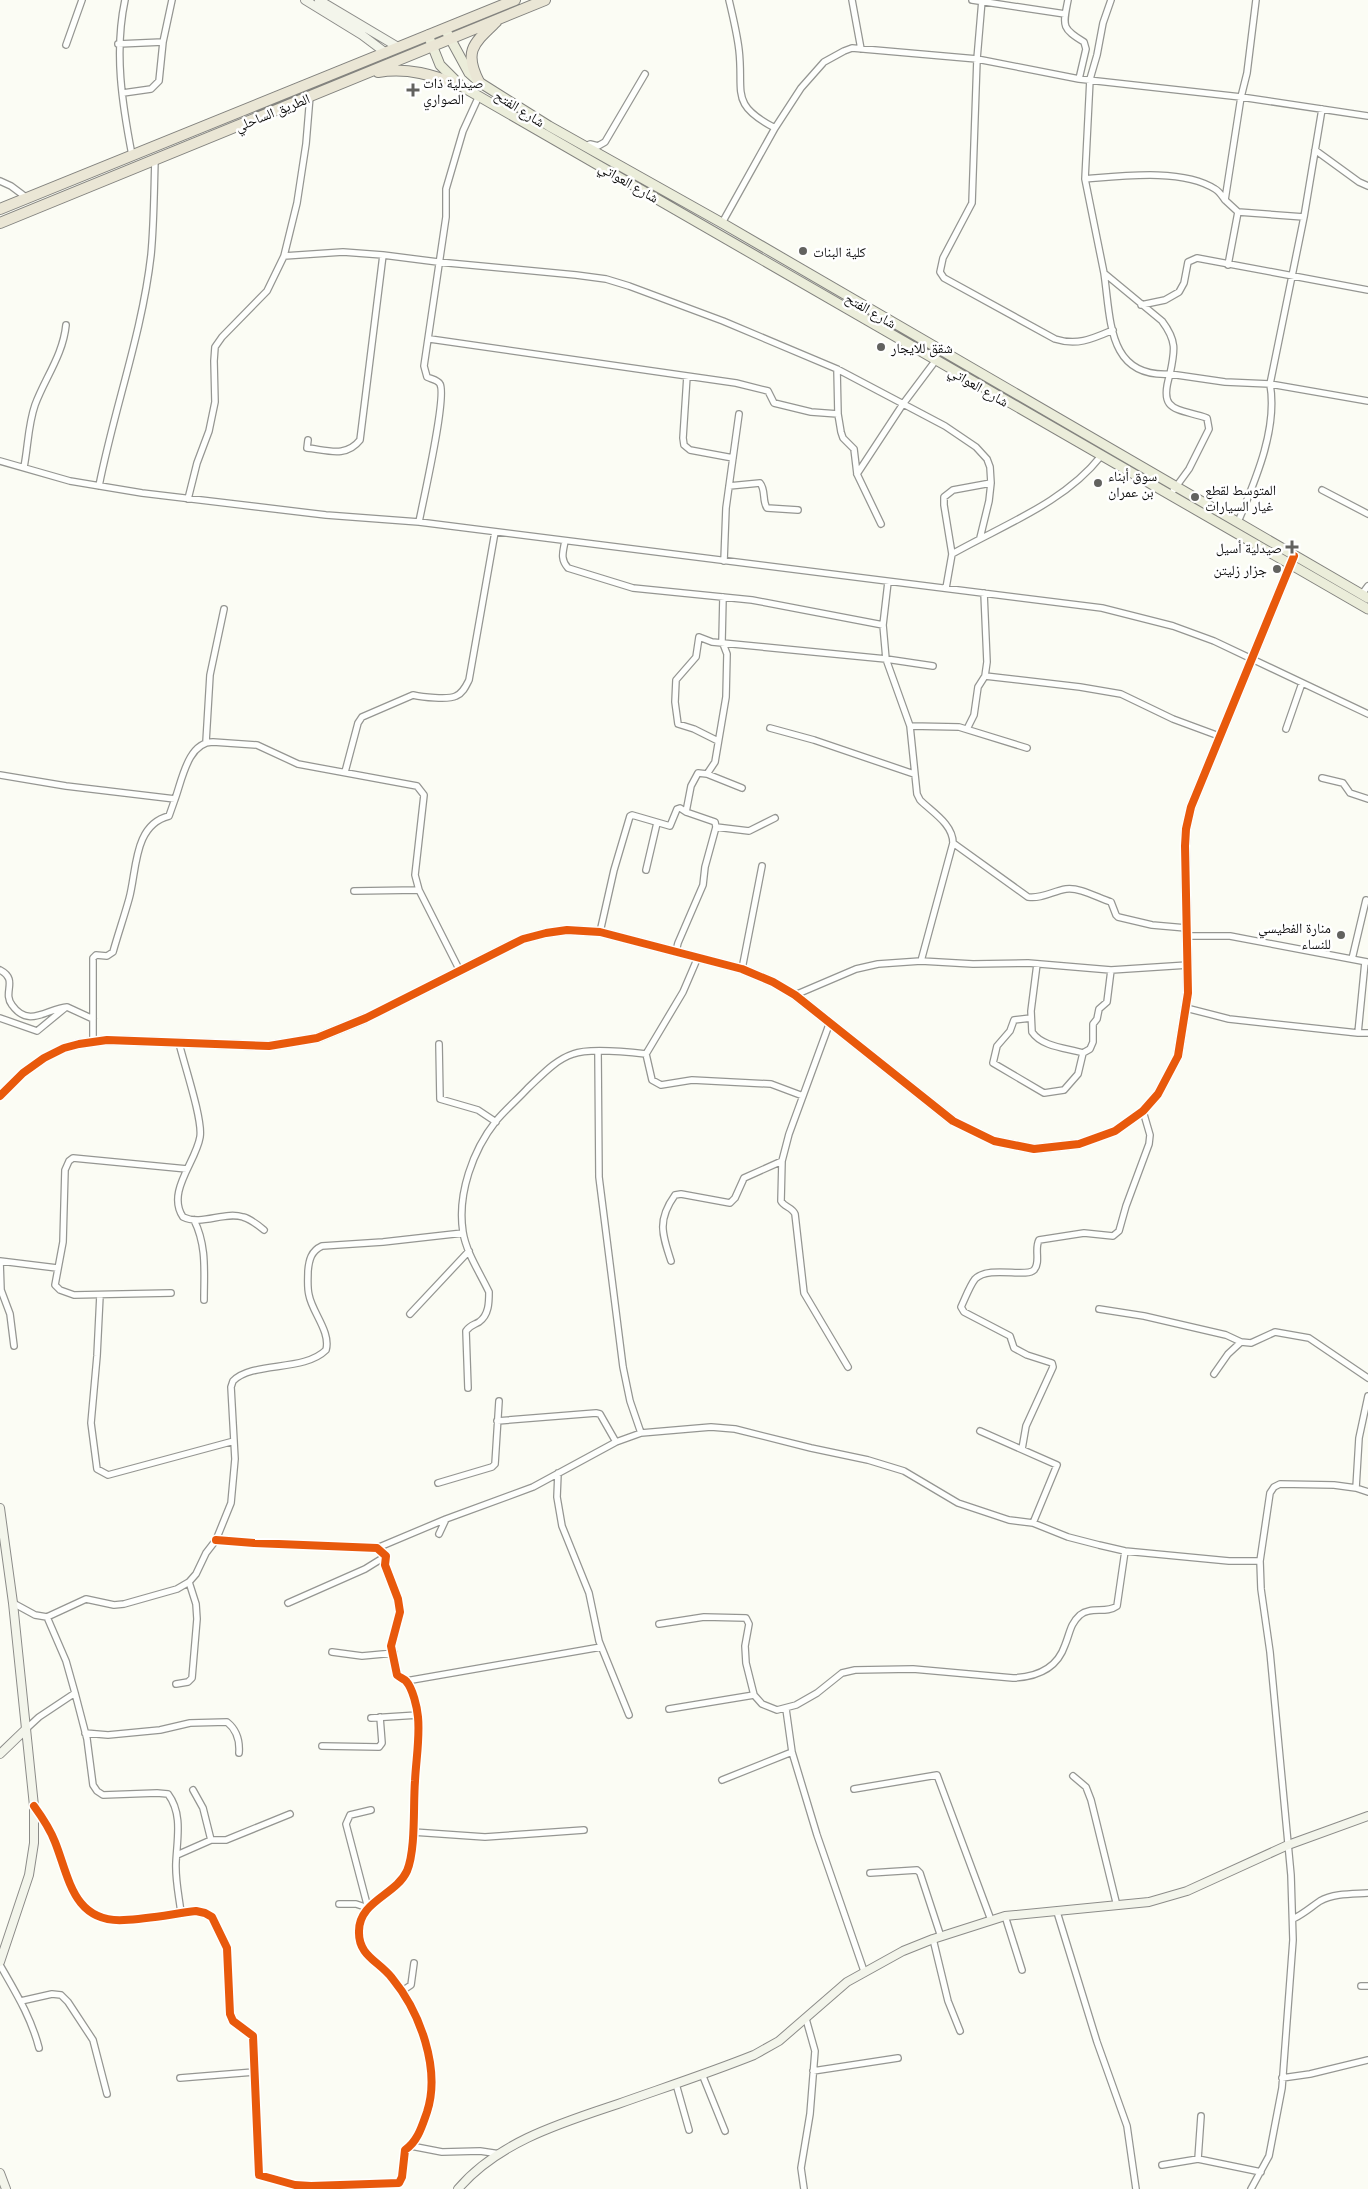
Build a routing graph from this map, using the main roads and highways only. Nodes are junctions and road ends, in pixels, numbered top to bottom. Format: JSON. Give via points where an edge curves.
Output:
{"nodes":[{"id":1,"x":515,"y":0,"type":"edge"},
{"id":2,"x":545,"y":0,"type":"edge"},
{"id":3,"x":500,"y":18,"type":"junction"},
{"id":4,"x":447,"y":34,"type":"junction"},
{"id":5,"x":428,"y":35,"type":"junction"},
{"id":6,"x":432,"y":46,"type":"junction"},
{"id":7,"x":362,"y":75,"type":"junction"},
{"id":8,"x":479,"y":82,"type":"junction"},
{"id":9,"x":462,"y":86,"type":"junction"},
{"id":10,"x":652,"y":190,"type":"junction"},
{"id":11,"x":0,"y":209,"type":"edge"},
{"id":12,"x":0,"y":223,"type":"edge"},
{"id":13,"x":849,"y":297,"type":"junction"},
{"id":14,"x":843,"y":306,"type":"junction"},
{"id":15,"x":1293,"y":560,"type":"junction"},
{"id":16,"x":1365,"y":596,"type":"edge"},
{"id":17,"x":1368,"y":609,"type":"edge"}],
"edges":[{"from":1,"to":4,"type":"highway","name":"الطريق الساحلي"},
{"from":2,"to":3,"type":"highway","name":"الطريق الساحلي"},
{"from":3,"to":4,"type":"highway","name":"الطريق الساحلي"},
{"from":3,"to":8,"type":"highway","via":[[472,48],[471,62]]},
{"from":4,"to":5,"type":"highway","name":"الطريق الساحلي"},
{"from":4,"to":6,"type":"highway","name":"الطريق الساحلي"},
{"from":4,"to":8,"type":"main road","name":"شارع الفتح","via":[[469,73]]},
{"from":5,"to":6,"type":"main road","name":"شارع العواتي"},
{"from":5,"to":11,"type":"highway","name":"الطريق الساحلي"},
{"from":6,"to":7,"type":"highway","name":"الطريق الساحلي"},
{"from":6,"to":9,"type":"main road","name":"شارع العواتي","via":[[440,65]]},
{"from":7,"to":9,"type":"highway","via":[[394,70],[419,71]]},
{"from":7,"to":12,"type":"highway","name":"الطريق الساحلي"},
{"from":8,"to":10,"type":"main road","name":"شارع الفتح"},
{"from":9,"to":10,"type":"main road","name":"شارع العواتي"},
{"from":10,"to":13,"type":"main road","name":"شارع الفتح","via":[[722,224]]},
{"from":10,"to":14,"type":"main road","name":"شارع العواتي"},
{"from":13,"to":14,"type":"main road"},
{"from":13,"to":15,"type":"main road","name":"شارع الفتح","via":[[1238,522]]},
{"from":14,"to":15,"type":"main road","name":"شارع العواتي","via":[[1170,495]]},
{"from":15,"to":16,"type":"main road","name":"شارع الفتح"},
{"from":15,"to":17,"type":"main road","name":"شارع العواتي"}]}
